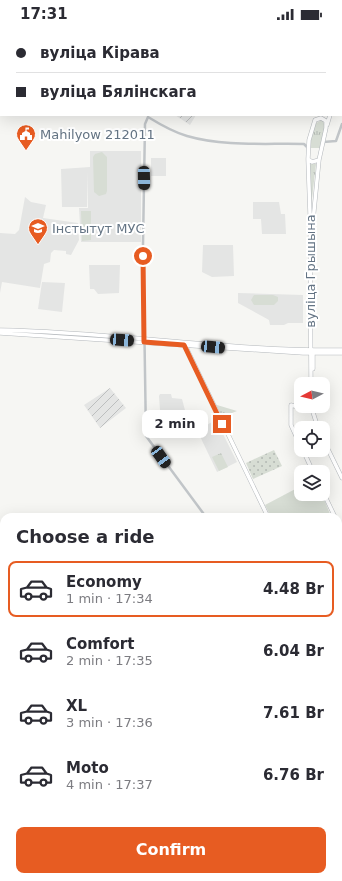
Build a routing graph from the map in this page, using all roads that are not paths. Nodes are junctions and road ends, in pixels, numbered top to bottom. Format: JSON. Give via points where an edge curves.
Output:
{"nodes":[{"id":1,"x":316,"y":116,"type":"edge"},
{"id":2,"x":330,"y":116,"type":"edge"},
{"id":3,"x":315,"y":120,"type":"junction"},
{"id":4,"x":342,"y":124,"type":"edge"},
{"id":5,"x":326,"y":128,"type":"junction"},
{"id":6,"x":309,"y":140,"type":"junction"},
{"id":7,"x":323,"y":142,"type":"junction"},
{"id":8,"x":304,"y":144,"type":"junction"},
{"id":9,"x":308,"y":148,"type":"junction"},
{"id":10,"x":308,"y":159,"type":"junction"},
{"id":11,"x":319,"y":160,"type":"junction"},
{"id":12,"x":0,"y":330,"type":"edge"},
{"id":13,"x":0,"y":333,"type":"edge"},
{"id":14,"x":144,"y":340,"type":"junction"},
{"id":15,"x":184,"y":343,"type":"junction"},
{"id":16,"x":342,"y":350,"type":"edge"},
{"id":17,"x":312,"y":352,"type":"junction"},
{"id":18,"x":342,"y":353,"type":"edge"},
{"id":19,"x":312,"y":377,"type":"edge"},
{"id":20,"x":294,"y":406,"type":"edge"},
{"id":21,"x":294,"y":432,"type":"edge"},
{"id":22,"x":330,"y":453,"type":"edge"},
{"id":23,"x":342,"y":478,"type":"edge"},
{"id":24,"x":327,"y":501,"type":"edge"},
{"id":25,"x":203,"y":513,"type":"edge"},
{"id":26,"x":266,"y":513,"type":"edge"},
{"id":27,"x":333,"y":513,"type":"edge"}],
"edges":[{"from":1,"to":3,"type":"main road"},
{"from":2,"to":5,"type":"main road"},
{"from":3,"to":5,"type":"main road","via":[[324,119]]},
{"from":3,"to":6,"type":"main road","name":"вуліца Грышына"},
{"from":4,"to":7,"type":"street","via":[[336,141]]},
{"from":5,"to":7,"type":"main road","name":"вуліца Грышына"},
{"from":6,"to":8,"type":"street"},
{"from":6,"to":9,"type":"main road","name":"вуліца Грышына"},
{"from":7,"to":11,"type":"main road","name":"вуліца Грышына"},
{"from":8,"to":9,"type":"street"},
{"from":8,"to":14,"type":"street","via":[[206,140],[175,132],[148,118],[145,126],[144,157]]},
{"from":9,"to":10,"type":"main road","name":"вуліца Грышына"},
{"from":10,"to":11,"type":"main road","via":[[312,162]]},
{"from":10,"to":17,"type":"main road","name":"вуліца Грышына"},
{"from":11,"to":17,"type":"main road","name":"вуліца Грышына","via":[[312,225]]},
{"from":12,"to":14,"type":"main road"},
{"from":13,"to":14,"type":"main road"},
{"from":14,"to":15,"type":"main road"},
{"from":14,"to":25,"type":"street","via":[[146,436]]},
{"from":15,"to":17,"type":"main road"},
{"from":15,"to":26,"type":"main road"},
{"from":16,"to":17,"type":"main road"},
{"from":17,"to":18,"type":"main road"},
{"from":17,"to":19,"type":"main road","name":"вуліца Грышына"},
{"from":20,"to":21,"type":"main road","via":[[291,405],[291,425]]},
{"from":22,"to":23,"type":"main road"},
{"from":24,"to":27,"type":"main road"}]}
